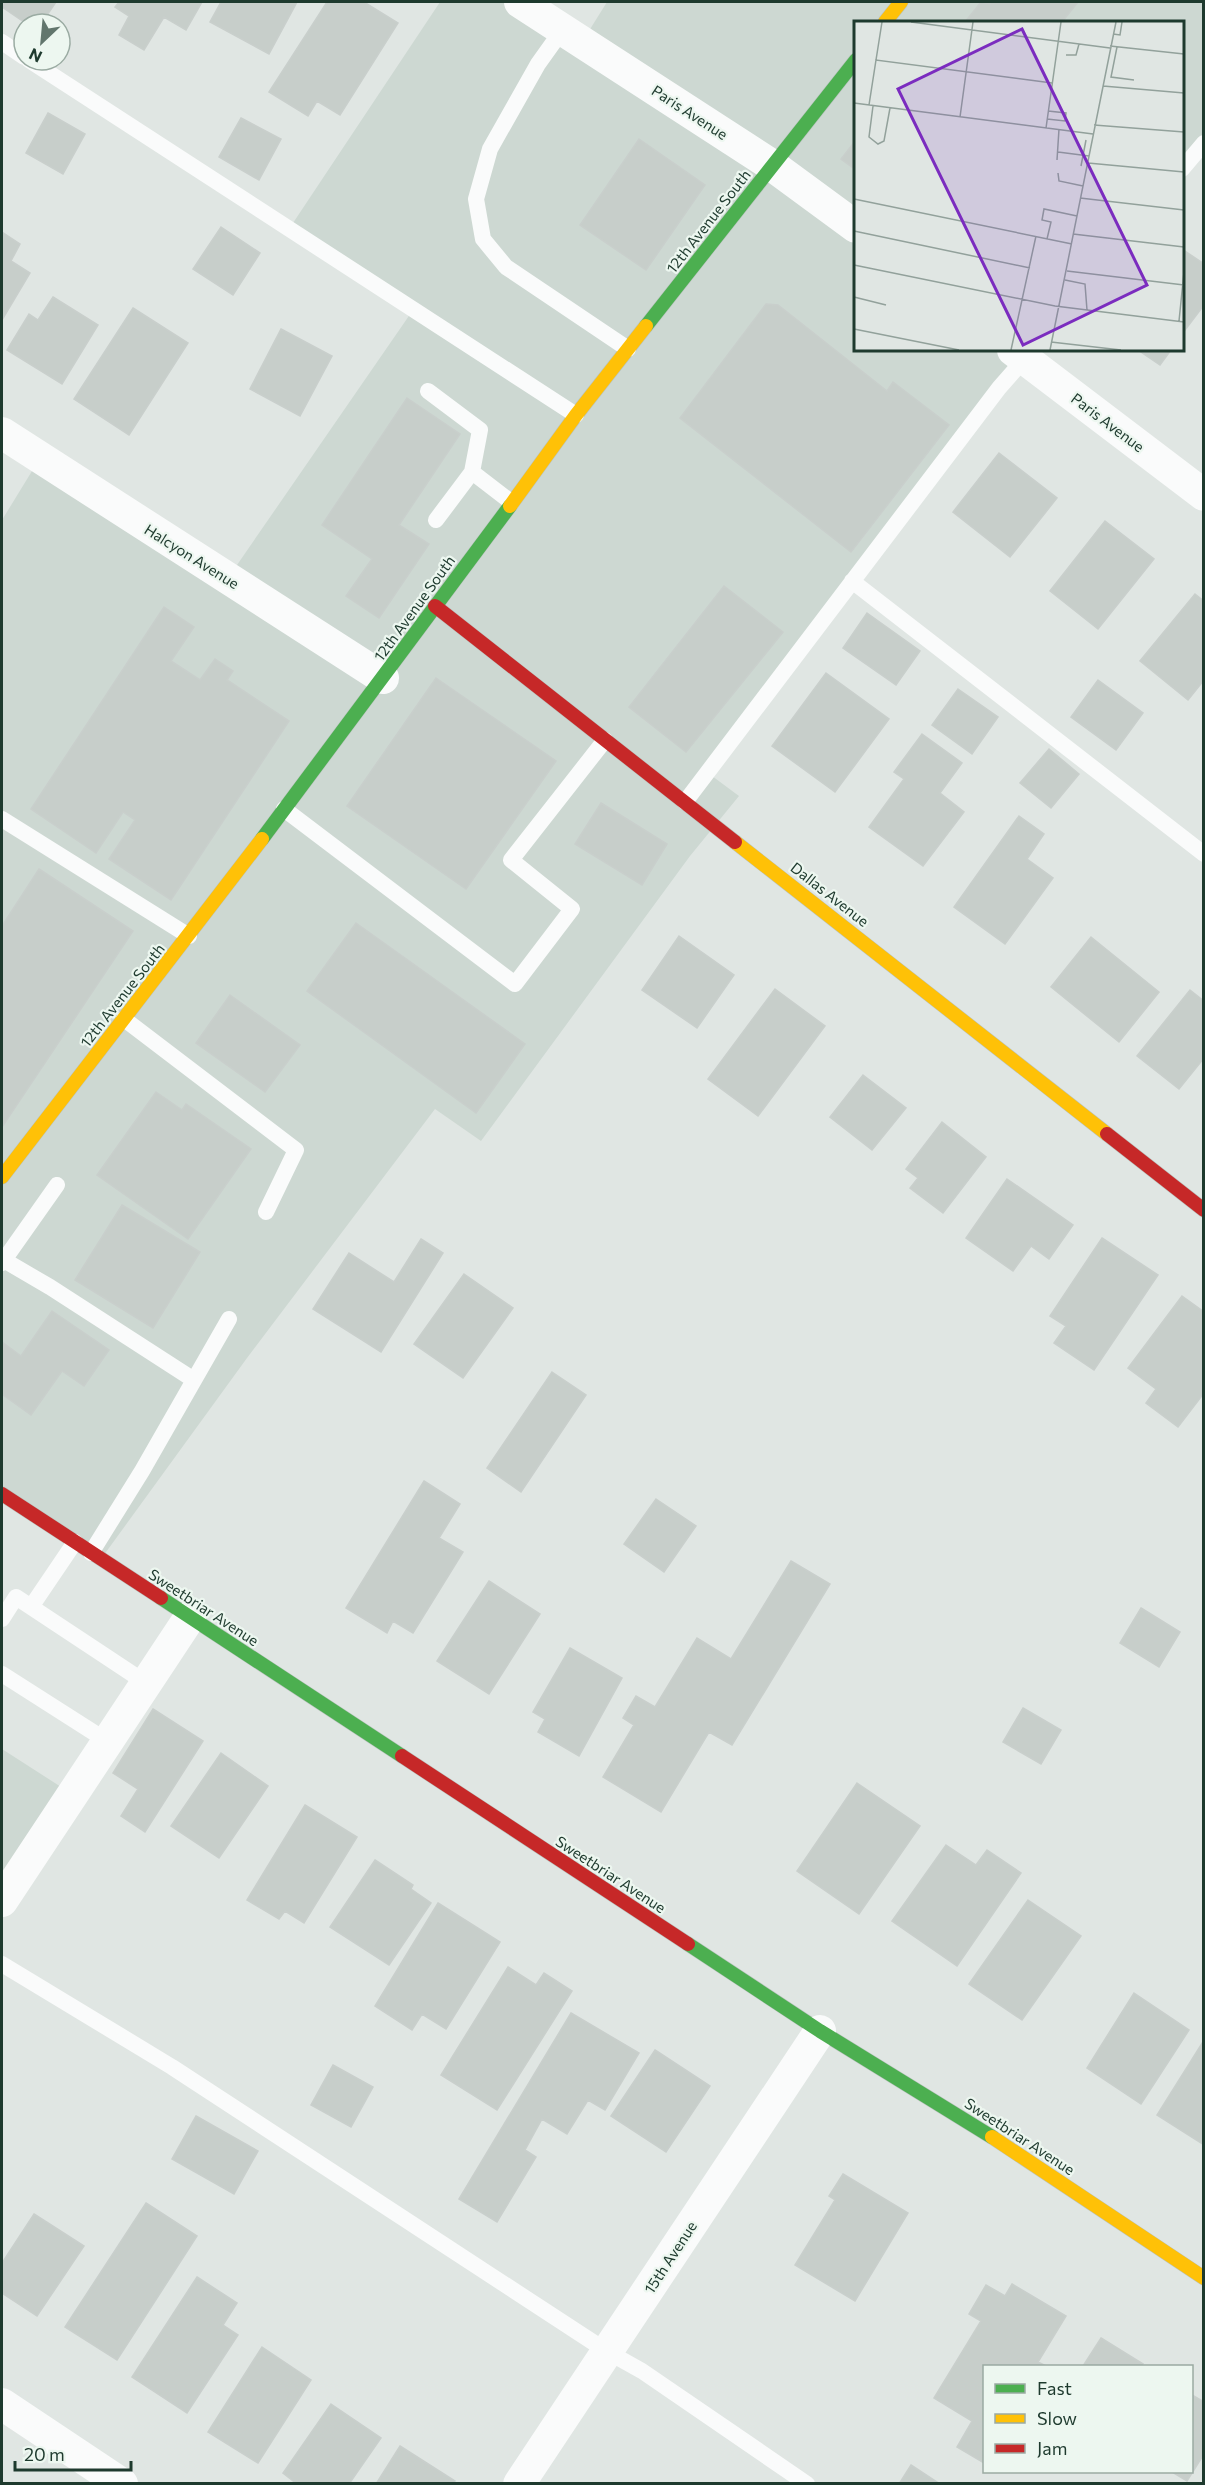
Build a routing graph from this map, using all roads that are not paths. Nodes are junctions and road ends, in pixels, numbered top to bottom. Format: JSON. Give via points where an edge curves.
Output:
{"nodes":[{"id":1,"x":520,"y":2,"type":"edge"},
{"id":2,"x":901,"y":2,"type":"edge"},
{"id":3,"x":886,"y":21,"type":"edge"},
{"id":4,"x":562,"y":29,"type":"junction"},
{"id":5,"x":854,"y":61,"type":"edge"},
{"id":6,"x":47,"y":72,"type":"edge"},
{"id":7,"x":1203,"y":143,"type":"edge"},
{"id":8,"x":773,"y":166,"type":"junction"},
{"id":9,"x":1184,"y":167,"type":"edge"},
{"id":10,"x":854,"y":227,"type":"edge"},
{"id":11,"x":628,"y":349,"type":"junction"},
{"id":12,"x":1024,"y":352,"type":"edge"},
{"id":13,"x":428,"y":391,"type":"dead end"},
{"id":14,"x":576,"y":415,"type":"junction"},
{"id":15,"x":2,"y":433,"type":"edge"},
{"id":16,"x":472,"y":472,"type":"junction"},
{"id":17,"x":1203,"y":495,"type":"edge"},
{"id":18,"x":511,"y":502,"type":"junction"},
{"id":19,"x":436,"y":520,"type":"dead end"},
{"id":20,"x":852,"y":582,"type":"junction"},
{"id":21,"x":435,"y":606,"type":"junction"},
{"id":22,"x":383,"y":678,"type":"junction"},
{"id":23,"x":605,"y":740,"type":"junction"},
{"id":24,"x":685,"y":802,"type":"junction"},
{"id":25,"x":284,"y":809,"type":"junction"},
{"id":26,"x":2,"y":819,"type":"edge"},
{"id":27,"x":1203,"y":854,"type":"edge"},
{"id":28,"x":189,"y":936,"type":"junction"},
{"id":29,"x":124,"y":1019,"type":"junction"},
{"id":30,"x":2,"y":1177,"type":"edge"},
{"id":31,"x":57,"y":1185,"type":"dead end"},
{"id":32,"x":1203,"y":1210,"type":"edge"},
{"id":33,"x":266,"y":1212,"type":"dead end"},
{"id":34,"x":2,"y":1260,"type":"edge"},
{"id":35,"x":229,"y":1319,"type":"dead end"},
{"id":36,"x":194,"y":1380,"type":"junction"},
{"id":37,"x":2,"y":1494,"type":"edge"},
{"id":38,"x":75,"y":1542,"type":"junction"},
{"id":39,"x":91,"y":1553,"type":"junction"},
{"id":40,"x":31,"y":1607,"type":"junction"},
{"id":41,"x":190,"y":1617,"type":"junction"},
{"id":42,"x":2,"y":1619,"type":"edge"},
{"id":43,"x":2,"y":1674,"type":"edge"},
{"id":44,"x":146,"y":1683,"type":"junction"},
{"id":45,"x":107,"y":1741,"type":"junction"},
{"id":46,"x":2,"y":1901,"type":"edge"},
{"id":47,"x":2,"y":1964,"type":"edge"},
{"id":48,"x":820,"y":2031,"type":"junction"},
{"id":49,"x":1203,"y":2278,"type":"edge"},
{"id":50,"x":608,"y":2352,"type":"junction"},
{"id":51,"x":2,"y":2404,"type":"edge"},
{"id":52,"x":122,"y":2484,"type":"edge"},
{"id":53,"x":519,"y":2484,"type":"edge"},
{"id":54,"x":807,"y":2484,"type":"edge"}],
"edges":[{"from":1,"to":4,"type":"street","name":"Paris Avenue"},
{"from":2,"to":3,"type":"street"},
{"from":4,"to":8,"type":"street","name":"Paris Avenue"},
{"from":4,"to":11,"type":"lane","via":[[490,149],[476,199],[483,238],[506,267]]},
{"from":5,"to":8,"type":"street","name":"12th Avenue South"},
{"from":6,"to":14,"type":"lane"},
{"from":7,"to":9,"type":"lane"},
{"from":8,"to":10,"type":"street","name":"Paris Avenue"},
{"from":8,"to":11,"type":"street","name":"12th Avenue South"},
{"from":11,"to":14,"type":"street","name":"12th Avenue South"},
{"from":12,"to":17,"type":"street","name":"Paris Avenue"},
{"from":12,"to":20,"type":"lane"},
{"from":13,"to":16,"type":"lane","via":[[480,430]]},
{"from":14,"to":18,"type":"street","name":"12th Avenue South"},
{"from":15,"to":22,"type":"street","name":"Halcyon Avenue"},
{"from":16,"to":18,"type":"lane"},
{"from":16,"to":19,"type":"lane"},
{"from":18,"to":21,"type":"street","name":"12th Avenue South"},
{"from":20,"to":24,"type":"lane"},
{"from":20,"to":27,"type":"lane"},
{"from":21,"to":22,"type":"street","name":"12th Avenue South"},
{"from":21,"to":23,"type":"street","name":"Dallas Avenue"},
{"from":22,"to":25,"type":"street","name":"12th Avenue South"},
{"from":23,"to":24,"type":"street","name":"Dallas Avenue"},
{"from":23,"to":25,"type":"lane","via":[[511,860],[572,909],[515,984]]},
{"from":24,"to":32,"type":"street","name":"Dallas Avenue"},
{"from":25,"to":28,"type":"street","name":"12th Avenue South"},
{"from":26,"to":28,"type":"lane"},
{"from":28,"to":29,"type":"street","name":"12th Avenue South"},
{"from":29,"to":30,"type":"street","name":"12th Avenue South"},
{"from":29,"to":33,"type":"lane","via":[[296,1150]]},
{"from":31,"to":34,"type":"lane"},
{"from":34,"to":36,"type":"lane"},
{"from":35,"to":36,"type":"lane"},
{"from":36,"to":39,"type":"lane"},
{"from":37,"to":38,"type":"street","name":"Sweetbriar Avenue"},
{"from":38,"to":39,"type":"street","name":"Sweetbriar Avenue"},
{"from":38,"to":40,"type":"lane"},
{"from":39,"to":41,"type":"street","name":"Sweetbriar Avenue"},
{"from":40,"to":42,"type":"lane","via":[[16,1597]]},
{"from":40,"to":44,"type":"lane"},
{"from":41,"to":44,"type":"street"},
{"from":41,"to":48,"type":"street","name":"Sweetbriar Avenue"},
{"from":43,"to":45,"type":"lane"},
{"from":44,"to":45,"type":"street"},
{"from":45,"to":46,"type":"street"},
{"from":47,"to":50,"type":"lane","via":[[172,2067]]},
{"from":48,"to":49,"type":"street","name":"Sweetbriar Avenue","via":[[965,2118]]},
{"from":48,"to":50,"type":"street","name":"15th Avenue"},
{"from":50,"to":53,"type":"street","name":"15th Avenue"},
{"from":50,"to":54,"type":"lane"},
{"from":51,"to":52,"type":"street"}]}
